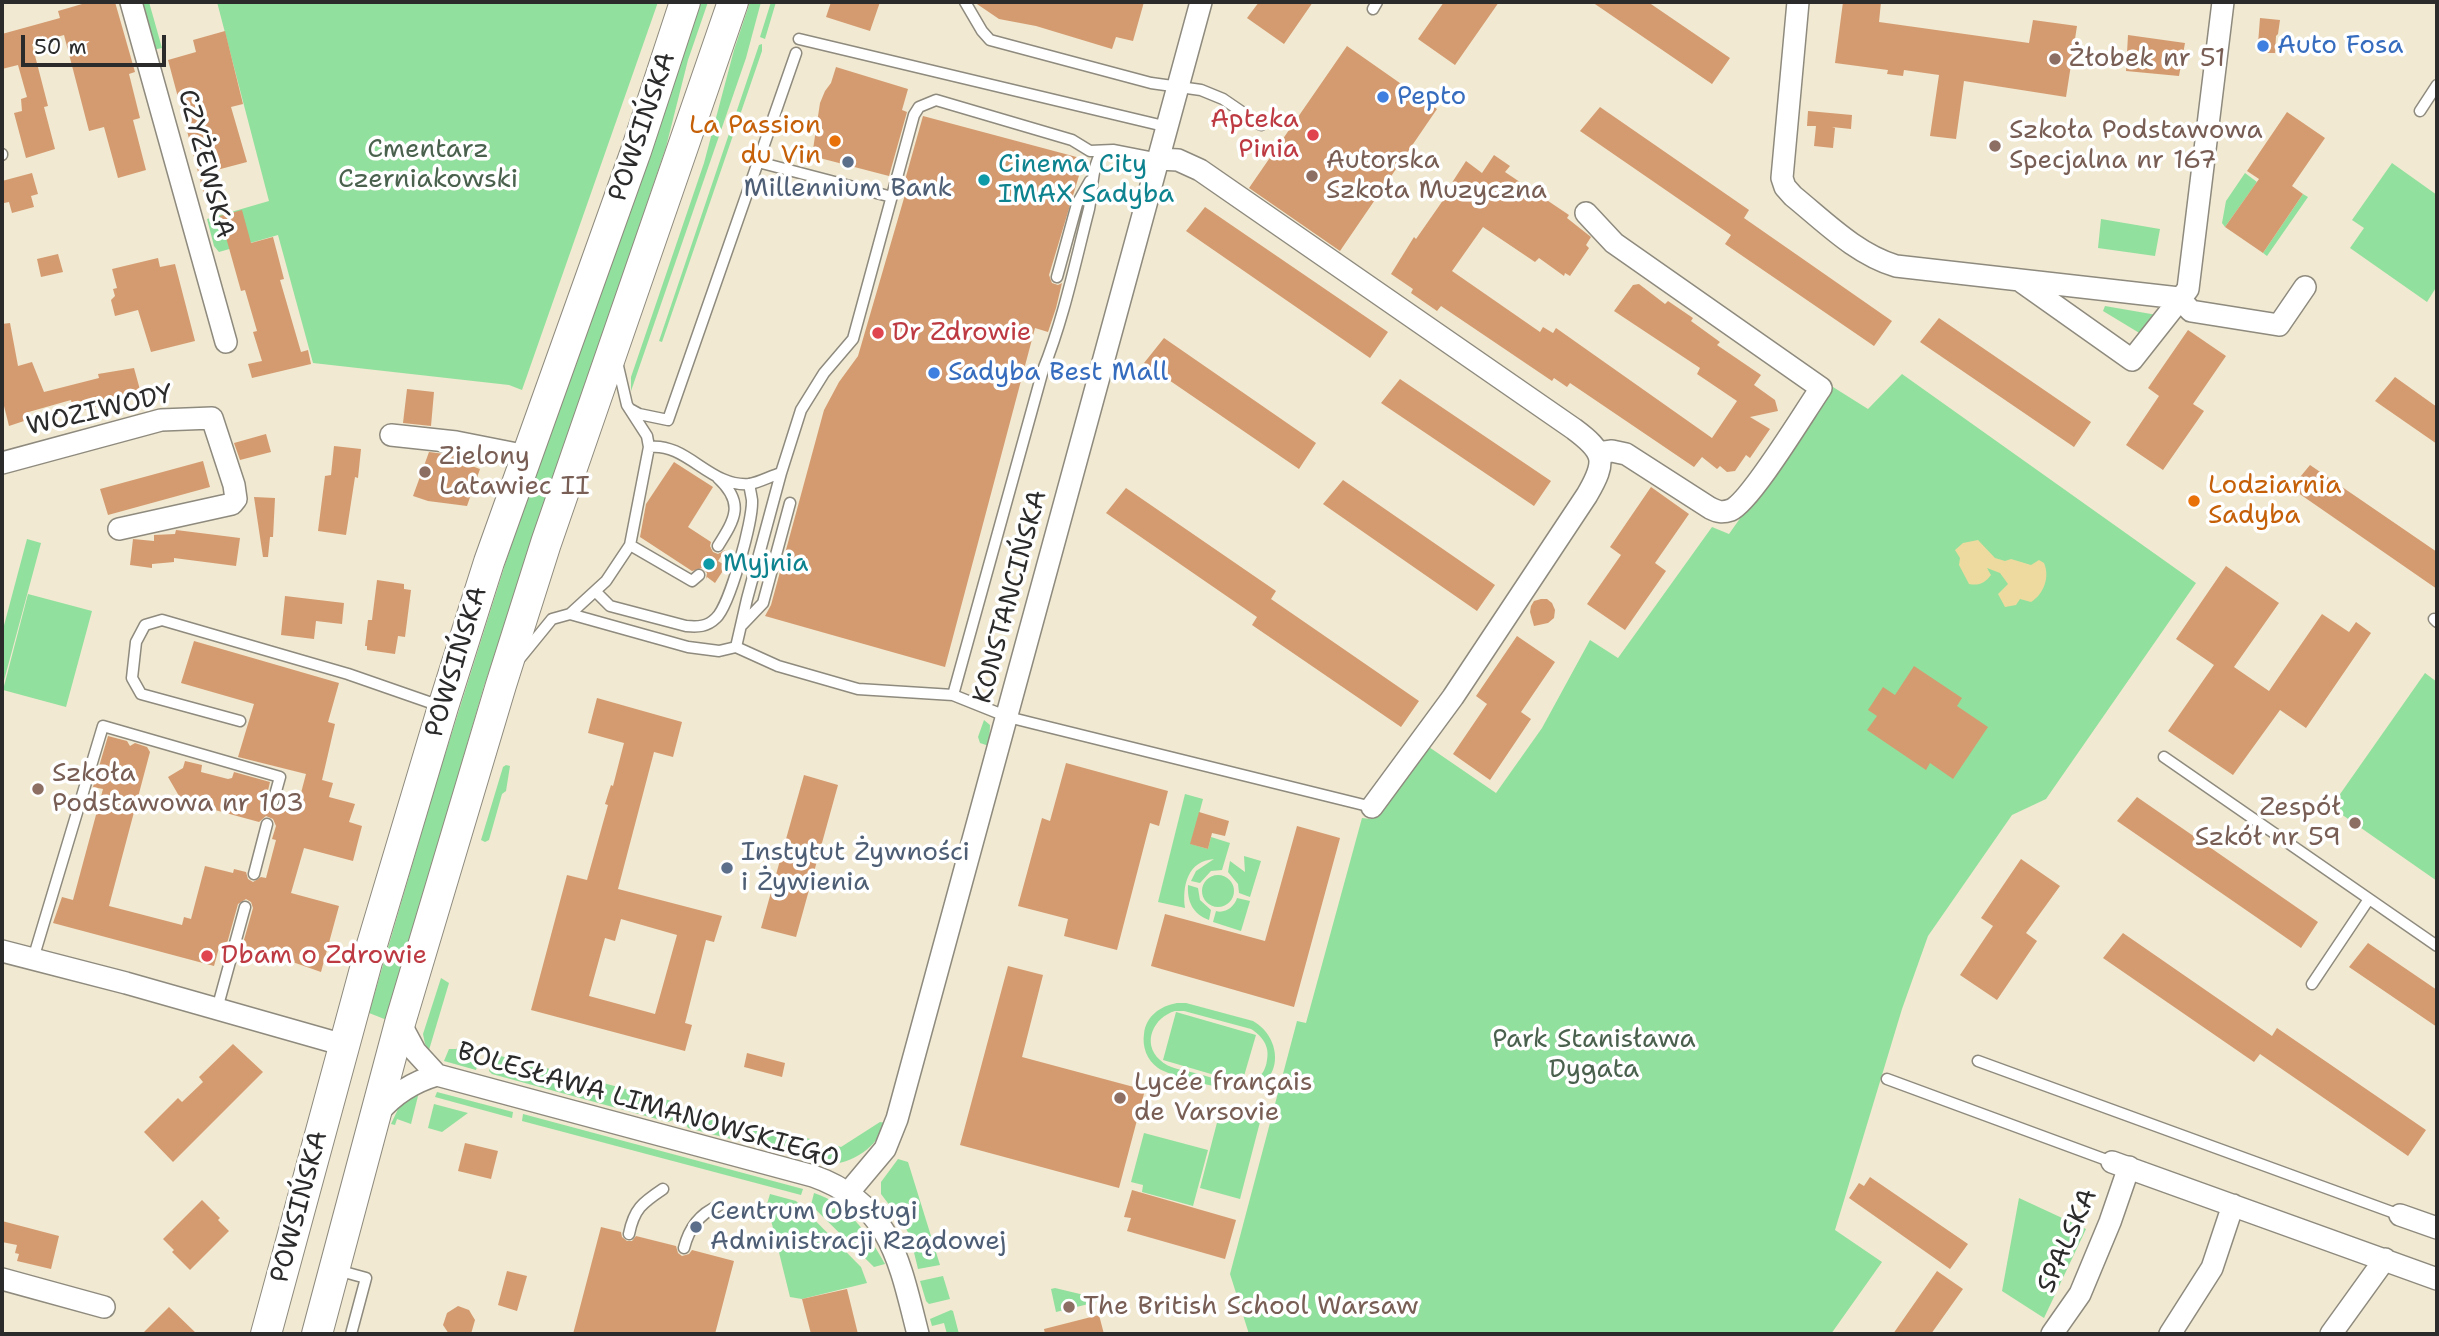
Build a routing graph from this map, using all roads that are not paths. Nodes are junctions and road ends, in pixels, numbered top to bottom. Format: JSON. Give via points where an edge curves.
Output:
{"nodes":[{"id":1,"x":131,"y":2,"type":"edge"},
{"id":2,"x":685,"y":2,"type":"edge"},
{"id":3,"x":733,"y":2,"type":"edge"},
{"id":4,"x":965,"y":2,"type":"edge"},
{"id":5,"x":1201,"y":2,"type":"edge"},
{"id":6,"x":1798,"y":2,"type":"edge"},
{"id":7,"x":2224,"y":2,"type":"edge"},
{"id":8,"x":799,"y":39,"type":"dead end"},
{"id":9,"x":796,"y":53,"type":"dead end"},
{"id":10,"x":2437,"y":85,"type":"edge"},
{"id":11,"x":1178,"y":88,"type":"junction"},
{"id":12,"x":2420,"y":111,"type":"dead end"},
{"id":13,"x":1261,"y":125,"type":"dead end"},
{"id":14,"x":1168,"y":127,"type":"junction"},
{"id":15,"x":1102,"y":151,"type":"junction"},
{"id":16,"x":1159,"y":159,"type":"junction"},
{"id":17,"x":758,"y":162,"type":"junction"},
{"id":18,"x":1092,"y":179,"type":"junction"},
{"id":19,"x":892,"y":197,"type":"junction"},
{"id":20,"x":1586,"y":213,"type":"dead end"},
{"id":21,"x":1057,"y":277,"type":"dead end"},
{"id":22,"x":2017,"y":279,"type":"junction"},
{"id":23,"x":2305,"y":287,"type":"dead end"},
{"id":24,"x":2179,"y":298,"type":"junction"},
{"id":25,"x":226,"y":342,"type":"dead end"},
{"id":26,"x":614,"y":344,"type":"junction"},
{"id":27,"x":630,"y":409,"type":"junction"},
{"id":28,"x":391,"y":435,"type":"dead end"},
{"id":29,"x":649,"y":447,"type":"junction"},
{"id":30,"x":1598,"y":453,"type":"junction"},
{"id":31,"x":527,"y":456,"type":"junction"},
{"id":32,"x":2,"y":463,"type":"edge"},
{"id":33,"x":781,"y":473,"type":"junction"},
{"id":34,"x":716,"y":476,"type":"junction"},
{"id":35,"x":749,"y":484,"type":"junction"},
{"id":36,"x":790,"y":503,"type":"dead end"},
{"id":37,"x":119,"y":528,"type":"dead end"},
{"id":38,"x":630,"y":545,"type":"junction"},
{"id":39,"x":718,"y":546,"type":"dead end"},
{"id":40,"x":699,"y":575,"type":"dead end"},
{"id":41,"x":596,"y":592,"type":"junction"},
{"id":42,"x":570,"y":614,"type":"junction"},
{"id":43,"x":741,"y":627,"type":"junction"},
{"id":44,"x":736,"y":647,"type":"junction"},
{"id":45,"x":501,"y":685,"type":"junction"},
{"id":46,"x":953,"y":695,"type":"junction"},
{"id":47,"x":443,"y":707,"type":"junction"},
{"id":48,"x":1008,"y":717,"type":"junction"},
{"id":49,"x":240,"y":721,"type":"dead end"},
{"id":50,"x":2164,"y":757,"type":"dead end"},
{"id":51,"x":273,"y":802,"type":"dead end"},
{"id":52,"x":1372,"y":807,"type":"joint"},
{"id":53,"x":267,"y":824,"type":"dead end"},
{"id":54,"x":254,"y":874,"type":"dead end"},
{"id":55,"x":2369,"y":899,"type":"junction"},
{"id":56,"x":245,"y":907,"type":"dead end"},
{"id":57,"x":2437,"y":946,"type":"edge"},
{"id":58,"x":3,"y":955,"type":"edge"},
{"id":59,"x":33,"y":959,"type":"junction"},
{"id":60,"x":2312,"y":984,"type":"dead end"},
{"id":61,"x":217,"y":1009,"type":"junction"},
{"id":62,"x":400,"y":1023,"type":"junction"},
{"id":63,"x":344,"y":1045,"type":"junction"},
{"id":64,"x":1978,"y":1061,"type":"dead end"},
{"id":65,"x":437,"y":1075,"type":"junction"},
{"id":66,"x":1887,"y":1079,"type":"dead end"},
{"id":67,"x":375,"y":1117,"type":"junction"},
{"id":68,"x":2121,"y":1164,"type":"junction"},
{"id":69,"x":663,"y":1189,"type":"dead end"},
{"id":70,"x":848,"y":1192,"type":"junction"},
{"id":71,"x":2233,"y":1205,"type":"junction"},
{"id":72,"x":718,"y":1206,"type":"dead end"},
{"id":73,"x":2400,"y":1214,"type":"joint"},
{"id":74,"x":2437,"y":1228,"type":"edge"},
{"id":75,"x":629,"y":1234,"type":"dead end"},
{"id":76,"x":684,"y":1248,"type":"dead end"},
{"id":77,"x":2385,"y":1259,"type":"junction"},
{"id":78,"x":335,"y":1269,"type":"junction"},
{"id":79,"x":2,"y":1279,"type":"edge"},
{"id":80,"x":2437,"y":1279,"type":"edge"},
{"id":81,"x":104,"y":1307,"type":"dead end"},
{"id":82,"x":266,"y":1334,"type":"edge"},
{"id":83,"x":317,"y":1334,"type":"edge"},
{"id":84,"x":351,"y":1334,"type":"edge"},
{"id":85,"x":918,"y":1334,"type":"edge"},
{"id":86,"x":2052,"y":1334,"type":"edge"},
{"id":87,"x":2170,"y":1334,"type":"edge"},
{"id":88,"x":2331,"y":1334,"type":"edge"}],
"edges":[{"from":1,"to":25,"type":"street","name":"CZYŻEWSKA"},
{"from":2,"to":31,"type":"main road","name":"POWSIŃSKA"},
{"from":3,"to":26,"type":"main road","name":"POWSIŃSKA"},
{"from":4,"to":11,"type":"lane","via":[[990,40]]},
{"from":5,"to":11,"type":"street","name":"KONSTANCIŃSKA"},
{"from":6,"to":22,"type":"street","via":[[1782,166],[1785,187],[1879,261]]},
{"from":7,"to":24,"type":"street","via":[[2191,275],[2188,289]]},
{"from":8,"to":14,"type":"lane"},
{"from":9,"to":17,"type":"lane"},
{"from":10,"to":12,"type":"lane"},
{"from":11,"to":13,"type":"lane","via":[[1201,90],[1223,99]]},
{"from":11,"to":14,"type":"street","name":"KONSTANCIŃSKA"},
{"from":14,"to":16,"type":"street","name":"KONSTANCIŃSKA"},
{"from":15,"to":16,"type":"lane"},
{"from":15,"to":18,"type":"lane"},
{"from":15,"to":19,"type":"lane","via":[[1090,151],[1072,140],[936,100],[919,107],[914,115]]},
{"from":16,"to":30,"type":"street","via":[[1178,160],[1200,170],[1574,429]]},
{"from":16,"to":48,"type":"street","name":"KONSTANCIŃSKA"},
{"from":17,"to":19,"type":"lane"},
{"from":17,"to":27,"type":"lane","via":[[668,420]]},
{"from":18,"to":21,"type":"lane","via":[[1077,204]]},
{"from":18,"to":46,"type":"lane","via":[[1059,330],[1043,370]]},
{"from":19,"to":33,"type":"lane","via":[[853,339],[801,410]]},
{"from":20,"to":30,"type":"street","via":[[1614,243],[1821,388],[1749,496],[1720,513],[1626,454]]},
{"from":22,"to":24,"type":"street"},
{"from":22,"to":24,"type":"street","via":[[2132,360]]},
{"from":23,"to":24,"type":"street","via":[[2278,325],[2191,311]]},
{"from":26,"to":27,"type":"lane"},
{"from":26,"to":45,"type":"main road","name":"POWSIŃSKA"},
{"from":27,"to":29,"type":"lane"},
{"from":28,"to":31,"type":"street"},
{"from":29,"to":34,"type":"lane","via":[[674,449]]},
{"from":29,"to":38,"type":"lane"},
{"from":30,"to":52,"type":"street","via":[[1600,473],[1587,495],[1453,697]]},
{"from":31,"to":47,"type":"main road","name":"POWSIŃSKA"},
{"from":32,"to":37,"type":"street","name":"WOZIWODY","via":[[161,420],[212,418],[234,485],[232,504]]},
{"from":33,"to":35,"type":"lane"},
{"from":33,"to":43,"type":"lane"},
{"from":34,"to":35,"type":"lane"},
{"from":34,"to":39,"type":"lane","via":[[732,494],[735,513]]},
{"from":35,"to":41,"type":"lane","via":[[752,500],[746,534],[726,604],[710,623],[698,627],[660,620],[610,606]]},
{"from":36,"to":43,"type":"lane","via":[[763,603]]},
{"from":38,"to":40,"type":"lane","via":[[692,581]]},
{"from":38,"to":41,"type":"lane"},
{"from":41,"to":42,"type":"lane"},
{"from":42,"to":44,"type":"lane","via":[[688,647],[719,651]]},
{"from":42,"to":45,"type":"lane","via":[[552,619]]},
{"from":43,"to":44,"type":"lane"},
{"from":44,"to":46,"type":"lane","via":[[778,666],[858,689]]},
{"from":45,"to":62,"type":"main road","name":"POWSIŃSKA"},
{"from":46,"to":48,"type":"lane"},
{"from":47,"to":49,"type":"lane","via":[[162,620],[145,625],[136,642],[132,678],[141,694]]},
{"from":47,"to":63,"type":"main road","name":"POWSIŃSKA"},
{"from":48,"to":52,"type":"lane"},
{"from":48,"to":70,"type":"street","name":"KONSTANCIŃSKA","via":[[890,1140]]},
{"from":50,"to":55,"type":"lane"},
{"from":51,"to":59,"type":"lane","via":[[280,777],[103,726]]},
{"from":53,"to":54,"type":"lane"},
{"from":55,"to":57,"type":"lane"},
{"from":55,"to":60,"type":"lane"},
{"from":56,"to":61,"type":"lane"},
{"from":58,"to":59,"type":"street"},
{"from":59,"to":61,"type":"street"},
{"from":61,"to":63,"type":"street"},
{"from":62,"to":65,"type":"street","name":"BOLESŁAWA LIMANOWSKIEGO","via":[[424,1064]]},
{"from":62,"to":67,"type":"main road","name":"POWSIŃSKA"},
{"from":63,"to":82,"type":"main road","name":"POWSIŃSKA"},
{"from":64,"to":73,"type":"lane"},
{"from":65,"to":67,"type":"street","name":"BOLESŁAWA LIMANOWSKIEGO","via":[[402,1091]]},
{"from":65,"to":70,"type":"street","name":"BOLESŁAWA LIMANOWSKIEGO","via":[[813,1176]]},
{"from":66,"to":68,"type":"lane"},
{"from":67,"to":78,"type":"main road","name":"POWSIŃSKA"},
{"from":68,"to":71,"type":"street"},
{"from":68,"to":86,"type":"street","name":"SPALSKA","via":[[2083,1287]]},
{"from":69,"to":75,"type":"lane","via":[[632,1217]]},
{"from":70,"to":85,"type":"street","name":"BOLESŁAWA LIMANOWSKIEGO","via":[[874,1217],[894,1247]]},
{"from":71,"to":77,"type":"street"},
{"from":71,"to":87,"type":"street","via":[[2212,1268]]},
{"from":72,"to":76,"type":"lane","via":[[702,1213]]},
{"from":73,"to":74,"type":"street"},
{"from":77,"to":80,"type":"street"},
{"from":77,"to":88,"type":"street"},
{"from":78,"to":83,"type":"main road","name":"POWSIŃSKA"},
{"from":78,"to":84,"type":"lane","via":[[366,1279]]},
{"from":79,"to":81,"type":"street"}]}
